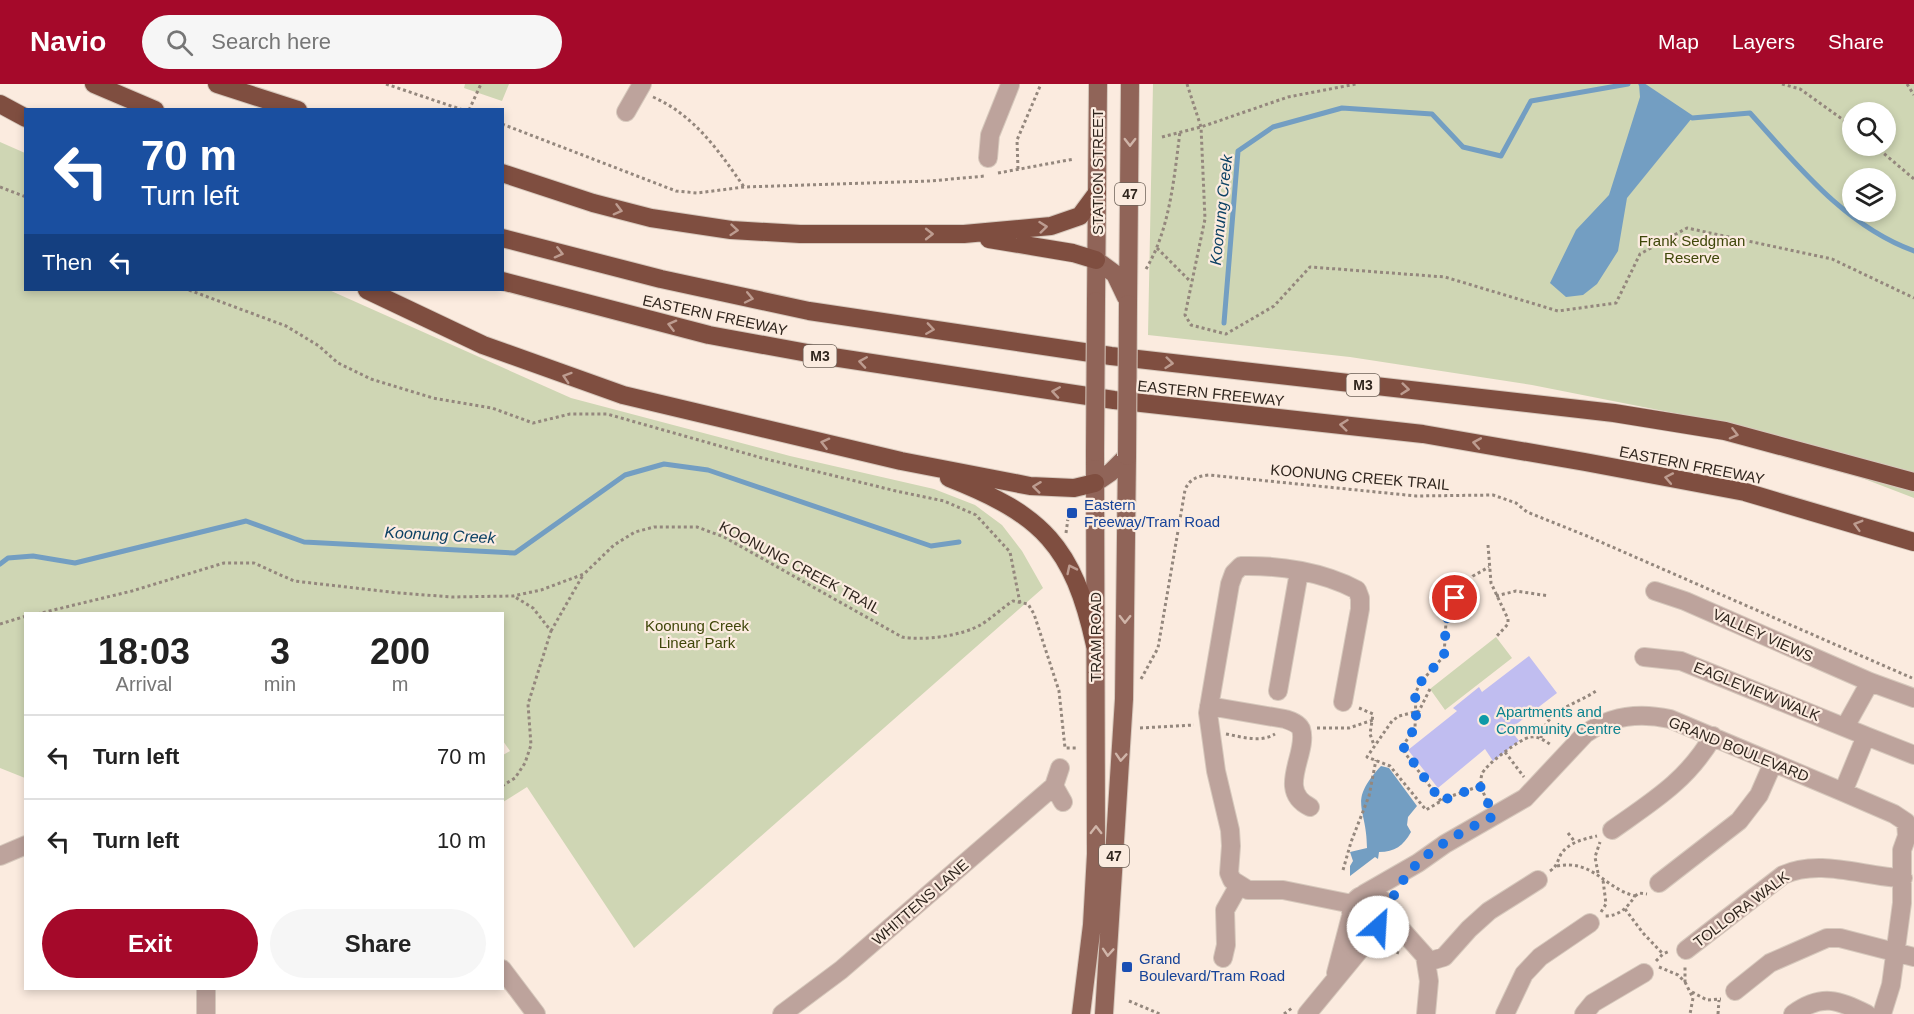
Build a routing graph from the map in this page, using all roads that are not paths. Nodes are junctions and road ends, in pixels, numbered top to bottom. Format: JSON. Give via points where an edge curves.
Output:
{"nodes":[{"id":1,"x":94,"y":84,"type":"edge"},
{"id":2,"x":217,"y":84,"type":"edge"},
{"id":3,"x":1005,"y":84,"type":"edge"},
{"id":4,"x":1098,"y":84,"type":"edge"},
{"id":5,"x":1130,"y":84,"type":"edge"},
{"id":6,"x":641,"y":87,"type":"edge"},
{"id":7,"x":0,"y":103,"type":"edge"},
{"id":8,"x":150,"y":108,"type":"edge"},
{"id":9,"x":292,"y":108,"type":"edge"},
{"id":10,"x":24,"y":111,"type":"edge"},
{"id":11,"x":627,"y":112,"type":"dead end"},
{"id":12,"x":24,"y":117,"type":"edge"},
{"id":13,"x":988,"y":158,"type":"dead end"},
{"id":14,"x":504,"y":174,"type":"edge"},
{"id":15,"x":1097,"y":193,"type":"junction"},
{"id":16,"x":964,"y":234,"type":"junction"},
{"id":17,"x":504,"y":239,"type":"edge"},
{"id":18,"x":1096,"y":260,"type":"junction"},
{"id":19,"x":504,"y":282,"type":"edge"},
{"id":20,"x":369,"y":291,"type":"edge"},
{"id":21,"x":1128,"y":304,"type":"junction"},
{"id":22,"x":1127,"y":456,"type":"junction"},
{"id":23,"x":901,"y":461,"type":"junction"},
{"id":24,"x":1914,"y":482,"type":"edge"},
{"id":25,"x":1095,"y":483,"type":"junction"},
{"id":26,"x":1914,"y":542,"type":"edge"},
{"id":27,"x":1299,"y":572,"type":"junction"},
{"id":28,"x":1655,"y":591,"type":"dead end"},
{"id":29,"x":1095,"y":645,"type":"junction"},
{"id":30,"x":1644,"y":657,"type":"dead end"},
{"id":31,"x":1870,"y":682,"type":"junction"},
{"id":32,"x":1278,"y":691,"type":"dead end"},
{"id":33,"x":1914,"y":698,"type":"edge"},
{"id":34,"x":1343,"y":702,"type":"road end"},
{"id":35,"x":1209,"y":706,"type":"junction"},
{"id":36,"x":1845,"y":727,"type":"junction"},
{"id":37,"x":1713,"y":736,"type":"junction"},
{"id":38,"x":1866,"y":736,"type":"junction"},
{"id":39,"x":1914,"y":755,"type":"edge"},
{"id":40,"x":1773,"y":763,"type":"junction"},
{"id":41,"x":1060,"y":768,"type":"dead end"},
{"id":42,"x":1843,"y":792,"type":"junction"},
{"id":43,"x":1310,"y":807,"type":"dead end"},
{"id":44,"x":1911,"y":828,"type":"edge"},
{"id":45,"x":1612,"y":830,"type":"dead end"},
{"id":46,"x":24,"y":846,"type":"edge"},
{"id":47,"x":0,"y":856,"type":"edge"},
{"id":48,"x":1418,"y":864,"type":"junction"},
{"id":49,"x":1903,"y":878,"type":"junction"},
{"id":50,"x":1538,"y":880,"type":"road end"},
{"id":51,"x":1239,"y":885,"type":"junction"},
{"id":52,"x":1656,"y":889,"type":"road end"},
{"id":53,"x":1908,"y":898,"type":"edge"},
{"id":54,"x":1356,"y":905,"type":"junction"},
{"id":55,"x":1590,"y":923,"type":"dead end"},
{"id":56,"x":1377,"y":926,"type":"junction"},
{"id":57,"x":1686,"y":950,"type":"road end"},
{"id":58,"x":1895,"y":952,"type":"junction"},
{"id":59,"x":1914,"y":957,"type":"edge"},
{"id":60,"x":1223,"y":958,"type":"dead end"},
{"id":61,"x":1426,"y":962,"type":"junction"},
{"id":62,"x":504,"y":972,"type":"edge"},
{"id":63,"x":1644,"y":973,"type":"dead end"},
{"id":64,"x":1332,"y":983,"type":"junction"},
{"id":65,"x":206,"y":990,"type":"edge"},
{"id":66,"x":1726,"y":995,"type":"road end"},
{"id":67,"x":526,"y":1011,"type":"edge"},
{"id":68,"x":206,"y":1014,"type":"edge"},
{"id":69,"x":782,"y":1014,"type":"edge"},
{"id":70,"x":1081,"y":1014,"type":"edge"},
{"id":71,"x":1104,"y":1014,"type":"edge"},
{"id":72,"x":1307,"y":1014,"type":"edge"},
{"id":73,"x":1426,"y":1014,"type":"edge"},
{"id":74,"x":1505,"y":1014,"type":"edge"},
{"id":75,"x":1584,"y":1014,"type":"edge"},
{"id":76,"x":1793,"y":1014,"type":"edge"},
{"id":77,"x":1867,"y":1014,"type":"edge"},
{"id":78,"x":1882,"y":1014,"type":"edge"}],
"edges":[{"from":1,"to":8,"type":"highway"},
{"from":2,"to":9,"type":"highway"},
{"from":3,"to":13,"type":"street","via":[[990,135]]},
{"from":4,"to":15,"type":"main road","name":"STATION STREET","number":"47"},
{"from":5,"to":21,"type":"main road","number":"47","one_way":true},
{"from":6,"to":11,"type":"street"},
{"from":7,"to":10,"type":"highway"},
{"from":7,"to":12,"type":"highway"},
{"from":14,"to":16,"type":"highway","one_way":true,"via":[[624,212],[730,230]]},
{"from":16,"to":15,"type":"highway","one_way":true,"via":[[1064,224],[1080,216]]},
{"from":15,"to":18,"type":"main road","name":"STATION STREET","number":"47"},
{"from":16,"to":18,"type":"highway","via":[[1061,250]]},
{"from":17,"to":24,"type":"highway","name":"EASTERN FREEWAY","number":"M3","one_way":true,"via":[[661,279],[809,311],[1111,356],[1614,413],[1725,431]]},
{"from":18,"to":21,"type":"main road","via":[[1120,281]]},
{"from":18,"to":25,"type":"main road","name":"TRAM ROAD","number":"47","bridge":true},
{"from":26,"to":19,"type":"highway","name":"EASTERN FREEWAY","number":"M3","one_way":true,"via":[[1745,492],[1608,466],[1423,434],[1113,400],[813,354],[709,335]]},
{"from":23,"to":20,"type":"highway","one_way":true,"via":[[623,395],[483,345]]},
{"from":21,"to":22,"type":"main road","name":"TRAM ROAD","number":"47","bridge":true},
{"from":22,"to":25,"type":"main road"},
{"from":22,"to":71,"type":"main road","name":"TRAM ROAD","number":"47","one_way":true,"via":[[1124,699]]},
{"from":25,"to":23,"type":"highway","one_way":true,"via":[[1074,488],[1030,486]]},
{"from":29,"to":23,"type":"highway","one_way":true,"via":[[1086,604],[1069,563],[1041,529],[990,496]]},
{"from":25,"to":29,"type":"main road","name":"TRAM ROAD","number":"47"},
{"from":27,"to":32,"type":"street"},
{"from":27,"to":34,"type":"street","via":[[1340,581],[1357,590],[1360,598]]},
{"from":27,"to":35,"type":"street","via":[[1241,566],[1234,573]]},
{"from":28,"to":31,"type":"street","name":"VALLEY VIEWS"},
{"from":70,"to":29,"type":"main road","name":"TRAM ROAD","number":"47","one_way":true,"via":[[1096,854]]},
{"from":30,"to":36,"type":"street","name":"EAGLEVIEW WALK","via":[[1681,661]]},
{"from":31,"to":33,"type":"street","name":"VALLEY VIEWS"},
{"from":31,"to":36,"type":"street"},
{"from":35,"to":43,"type":"street","via":[[1296,723],[1301,729],[1301,740],[1295,793]]},
{"from":35,"to":51,"type":"street","via":[[1209,728],[1230,830],[1229,873]]},
{"from":36,"to":38,"type":"street","name":"EAGLEVIEW WALK"},
{"from":37,"to":40,"type":"street","name":"GRAND BOULEVARD"},
{"from":37,"to":45,"type":"street","via":[[1697,762],[1673,787]]},
{"from":37,"to":48,"type":"street","name":"GRAND BOULEVARD","via":[[1662,717],[1628,716],[1596,726],[1525,798]]},
{"from":38,"to":39,"type":"street","name":"EAGLEVIEW WALK"},
{"from":38,"to":42,"type":"street"},
{"from":40,"to":42,"type":"street","name":"GRAND BOULEVARD"},
{"from":40,"to":52,"type":"street","via":[[1759,795],[1739,821]]},
{"from":41,"to":69,"type":"street","name":"WHITTENS LANE","via":[[1059,794]]},
{"from":42,"to":44,"type":"street","name":"GRAND BOULEVARD","via":[[1899,817]]},
{"from":44,"to":49,"type":"street","name":"GRAND BOULEVARD","via":[[1902,850]]},
{"from":46,"to":47,"type":"street"},
{"from":48,"to":54,"type":"street","name":"GRAND BOULEVARD"},
{"from":48,"to":56,"type":"street","name":"GRAND BOULEVARD","via":[[1404,879]]},
{"from":49,"to":53,"type":"street","name":"GRAND BOULEVARD"},
{"from":49,"to":57,"type":"street","name":"TOLLORA WALK","via":[[1824,868],[1794,870]]},
{"from":50,"to":61,"type":"street","via":[[1489,911],[1444,957]]},
{"from":51,"to":54,"type":"street","via":[[1248,890],[1282,890]]},
{"from":51,"to":60,"type":"street","via":[[1225,910]]},
{"from":53,"to":58,"type":"street","name":"GRAND BOULEVARD"},
{"from":54,"to":56,"type":"street","via":[[1359,927]]},
{"from":54,"to":56,"type":"street","via":[[1379,896]]},
{"from":54,"to":64,"type":"street","name":"GRAND BOULEVARD"},
{"from":55,"to":74,"type":"street","via":[[1547,951],[1524,974]]},
{"from":56,"to":61,"type":"street","via":[[1392,919],[1410,951]]},
{"from":56,"to":64,"type":"street","name":"GRAND BOULEVARD"},
{"from":58,"to":59,"type":"street"},
{"from":58,"to":66,"type":"street","via":[[1827,938],[1770,963]]},
{"from":58,"to":78,"type":"street","name":"GRAND BOULEVARD"},
{"from":61,"to":73,"type":"street"},
{"from":62,"to":67,"type":"street"},
{"from":63,"to":75,"type":"street","via":[[1593,1003]]},
{"from":64,"to":72,"type":"street","name":"GRAND BOULEVARD"},
{"from":65,"to":68,"type":"street"},
{"from":76,"to":77,"type":"street","via":[[1807,1005],[1830,1000]]}]}
